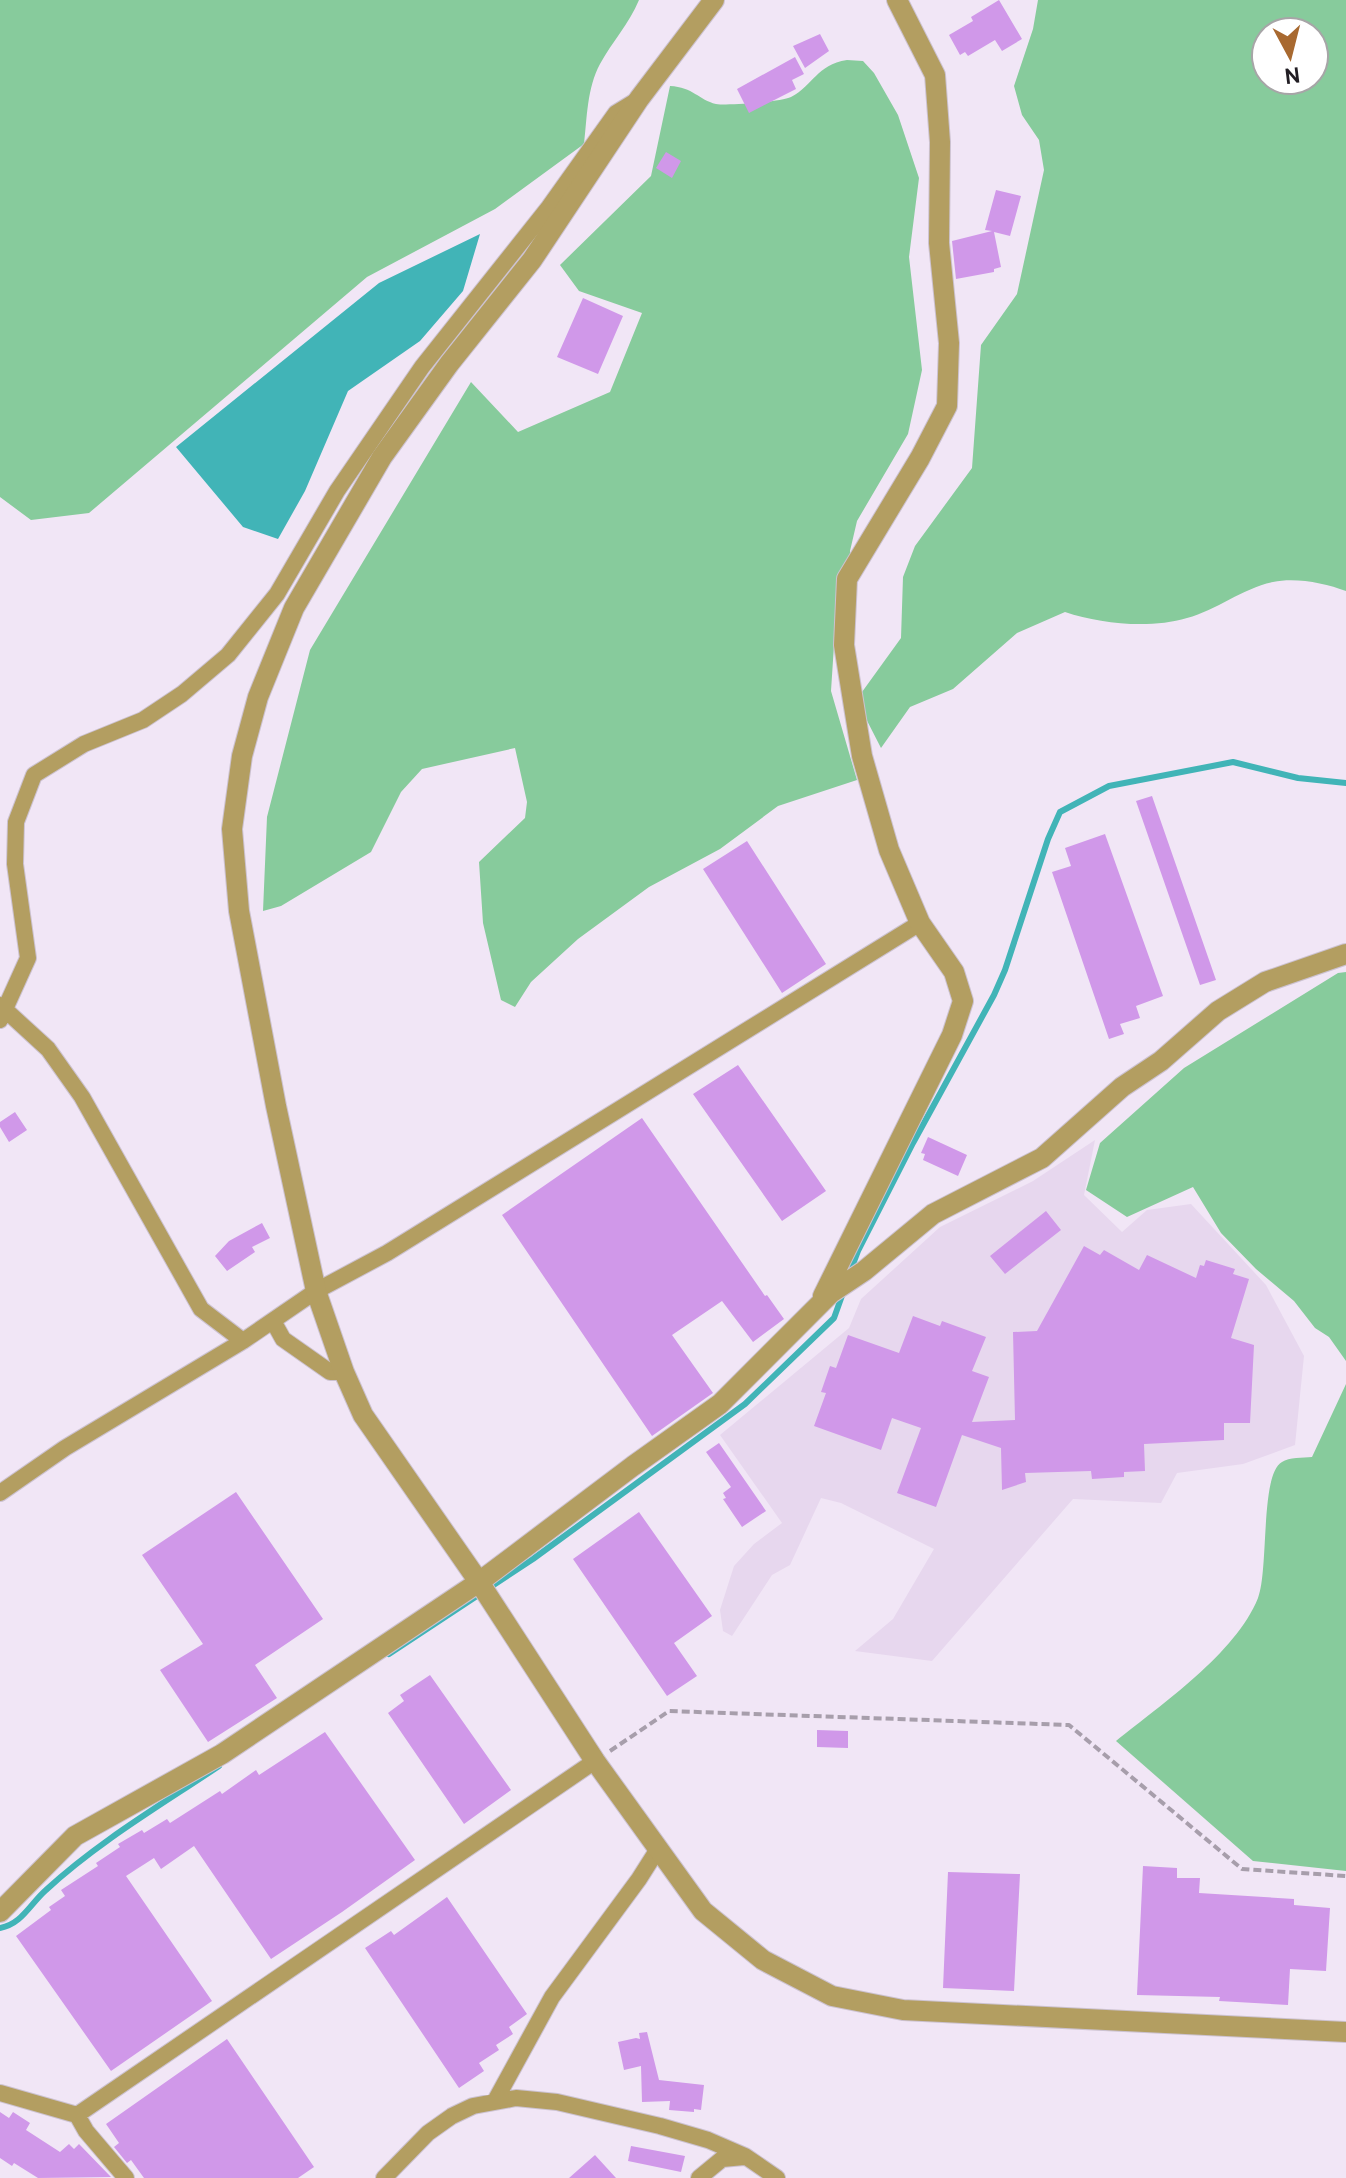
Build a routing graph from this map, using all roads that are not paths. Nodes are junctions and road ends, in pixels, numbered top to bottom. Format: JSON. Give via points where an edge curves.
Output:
{"nodes":[{"id":1,"x":714,"y":0,"type":"edge"},
{"id":2,"x":897,"y":0,"type":"edge"},
{"id":3,"x":639,"y":99,"type":"junction"},
{"id":4,"x":920,"y":923,"type":"junction"},
{"id":5,"x":1346,"y":954,"type":"edge"},
{"id":6,"x":2,"y":1012,"type":"edge"},
{"id":7,"x":316,"y":1291,"type":"junction"},
{"id":8,"x":825,"y":1300,"type":"junction"},
{"id":9,"x":273,"y":1321,"type":"junction"},
{"id":10,"x":243,"y":1341,"type":"junction"},
{"id":11,"x":344,"y":1372,"type":"junction"},
{"id":12,"x":0,"y":1493,"type":"edge"},
{"id":13,"x":479,"y":1582,"type":"junction"},
{"id":14,"x":595,"y":1761,"type":"junction"},
{"id":15,"x":658,"y":1849,"type":"junction"},
{"id":16,"x":0,"y":1912,"type":"edge"},
{"id":17,"x":1346,"y":2032,"type":"edge"},
{"id":18,"x":0,"y":2093,"type":"edge"},
{"id":19,"x":495,"y":2101,"type":"junction"},
{"id":20,"x":77,"y":2115,"type":"junction"},
{"id":21,"x":745,"y":2156,"type":"junction"},
{"id":22,"x":126,"y":2178,"type":"edge"},
{"id":23,"x":384,"y":2178,"type":"edge"},
{"id":24,"x":699,"y":2178,"type":"edge"},
{"id":25,"x":777,"y":2178,"type":"edge"}],
"edges":[{"from":1,"to":3,"type":"street"},
{"from":2,"to":4,"type":"street","via":[[935,75],[939,243],[949,343],[947,406],[847,579],[844,645],[862,756],[889,850]]},
{"from":3,"to":6,"type":"street","via":[[616,113],[422,367],[337,491],[277,594],[228,655],[143,720],[84,744],[34,775],[16,822],[15,864],[28,958]]},
{"from":3,"to":7,"type":"street","via":[[532,260],[382,457],[334,535],[294,608],[258,697],[242,756],[232,829],[239,911]]},
{"from":4,"to":7,"type":"street","via":[[387,1253]]},
{"from":4,"to":8,"type":"street","via":[[954,972],[963,1001],[952,1035]]},
{"from":5,"to":8,"type":"street","via":[[1265,982],[1218,1011],[1042,1158],[933,1214]]},
{"from":6,"to":10,"type":"street","via":[[48,1049],[82,1097],[201,1309]]},
{"from":7,"to":9,"type":"street"},
{"from":7,"to":11,"type":"street"},
{"from":8,"to":13,"type":"street","via":[[720,1404]]},
{"from":9,"to":10,"type":"street"},
{"from":9,"to":11,"type":"street","via":[[283,1339],[330,1372]]},
{"from":10,"to":12,"type":"street"},
{"from":11,"to":13,"type":"street","via":[[363,1415]]},
{"from":13,"to":14,"type":"street"},
{"from":13,"to":16,"type":"street","via":[[222,1754],[75,1836]]},
{"from":14,"to":15,"type":"street"},
{"from":14,"to":20,"type":"street"},
{"from":15,"to":17,"type":"street","via":[[703,1911],[763,1960],[832,1996],[903,2010]]},
{"from":15,"to":19,"type":"street","via":[[552,1997]]},
{"from":18,"to":20,"type":"street"},
{"from":19,"to":21,"type":"street","via":[[557,2102],[660,2126]]},
{"from":19,"to":23,"type":"street","via":[[452,2116]]},
{"from":20,"to":22,"type":"street"},
{"from":21,"to":24,"type":"street","via":[[722,2159]]},
{"from":21,"to":25,"type":"street"}]}
